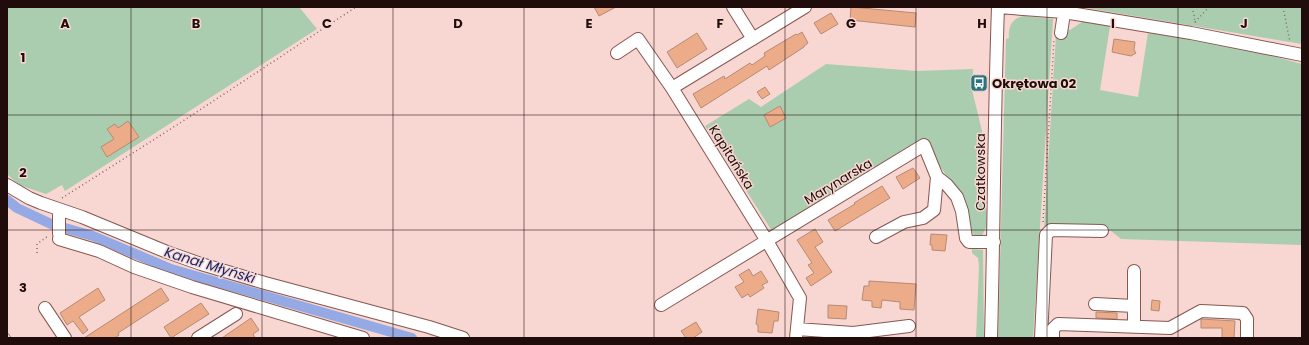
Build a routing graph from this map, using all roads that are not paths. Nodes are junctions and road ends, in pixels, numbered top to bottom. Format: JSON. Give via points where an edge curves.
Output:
{"nodes":[{"id":1,"x":733,"y":7,"type":"edge"},
{"id":2,"x":805,"y":7,"type":"edge"},
{"id":3,"x":998,"y":7,"type":"edge"},
{"id":4,"x":1064,"y":10,"type":"edge"},
{"id":5,"x":1058,"y":34,"type":"road end"},
{"id":6,"x":753,"y":39,"type":"junction"},
{"id":7,"x":617,"y":53,"type":"dead end"},
{"id":8,"x":1302,"y":55,"type":"edge"},
{"id":9,"x":672,"y":88,"type":"junction"},
{"id":10,"x":937,"y":177,"type":"junction"},
{"id":11,"x":7,"y":184,"type":"edge"},
{"id":12,"x":59,"y":214,"type":"dead end"},
{"id":13,"x":1102,"y":231,"type":"dead end"},
{"id":14,"x":876,"y":236,"type":"dead end"},
{"id":15,"x":767,"y":241,"type":"junction"},
{"id":16,"x":994,"y":242,"type":"junction"},
{"id":17,"x":1134,"y":271,"type":"dead end"},
{"id":18,"x":1095,"y":304,"type":"dead end"},
{"id":19,"x":661,"y":306,"type":"dead end"},
{"id":20,"x":1134,"y":306,"type":"junction"},
{"id":21,"x":45,"y":308,"type":"dead end"},
{"id":22,"x":236,"y":314,"type":"dead end"},
{"id":23,"x":909,"y":326,"type":"dead end"},
{"id":24,"x":1141,"y":331,"type":"edge"},
{"id":25,"x":797,"y":334,"type":"edge"},
{"id":26,"x":65,"y":338,"type":"edge"},
{"id":27,"x":198,"y":338,"type":"edge"},
{"id":28,"x":363,"y":338,"type":"edge"},
{"id":29,"x":463,"y":338,"type":"edge"},
{"id":30,"x":992,"y":338,"type":"edge"},
{"id":31,"x":1041,"y":338,"type":"edge"},
{"id":32,"x":1053,"y":338,"type":"edge"},
{"id":33,"x":1247,"y":338,"type":"edge"}],
"edges":[{"from":1,"to":6,"type":"street"},
{"from":2,"to":6,"type":"street"},
{"from":3,"to":4,"type":"street"},
{"from":3,"to":16,"type":"street","name":"Czatkowska","via":[[994,124]]},
{"from":4,"to":5,"type":"street"},
{"from":4,"to":8,"type":"street","via":[[1193,28]]},
{"from":6,"to":9,"type":"street"},
{"from":7,"to":9,"type":"street","name":"Kapitańska","via":[[638,39]]},
{"from":9,"to":15,"type":"street","name":"Kapitańska"},
{"from":10,"to":14,"type":"street","via":[[934,210],[923,218],[904,222]]},
{"from":10,"to":15,"type":"street","name":"Marynarska","via":[[924,145]]},
{"from":10,"to":16,"type":"street","via":[[957,197],[969,242]]},
{"from":11,"to":29,"type":"street","via":[[41,204],[82,217],[201,264]]},
{"from":12,"to":28,"type":"street","via":[[59,237],[192,287]]},
{"from":13,"to":31,"type":"street","via":[[1051,230],[1046,235]]},
{"from":15,"to":19,"type":"street","name":"Marynarska"},
{"from":15,"to":25,"type":"street","via":[[800,298]]},
{"from":16,"to":30,"type":"street","name":"Czatkowska"},
{"from":17,"to":20,"type":"street"},
{"from":18,"to":20,"type":"street"},
{"from":20,"to":24,"type":"street"},
{"from":21,"to":26,"type":"street"},
{"from":22,"to":27,"type":"street"},
{"from":23,"to":25,"type":"street","via":[[853,333]]},
{"from":24,"to":32,"type":"street","via":[[1058,324],[1053,329]]},
{"from":24,"to":33,"type":"street","via":[[1170,328],[1201,311],[1244,312],[1247,319]]}]}
